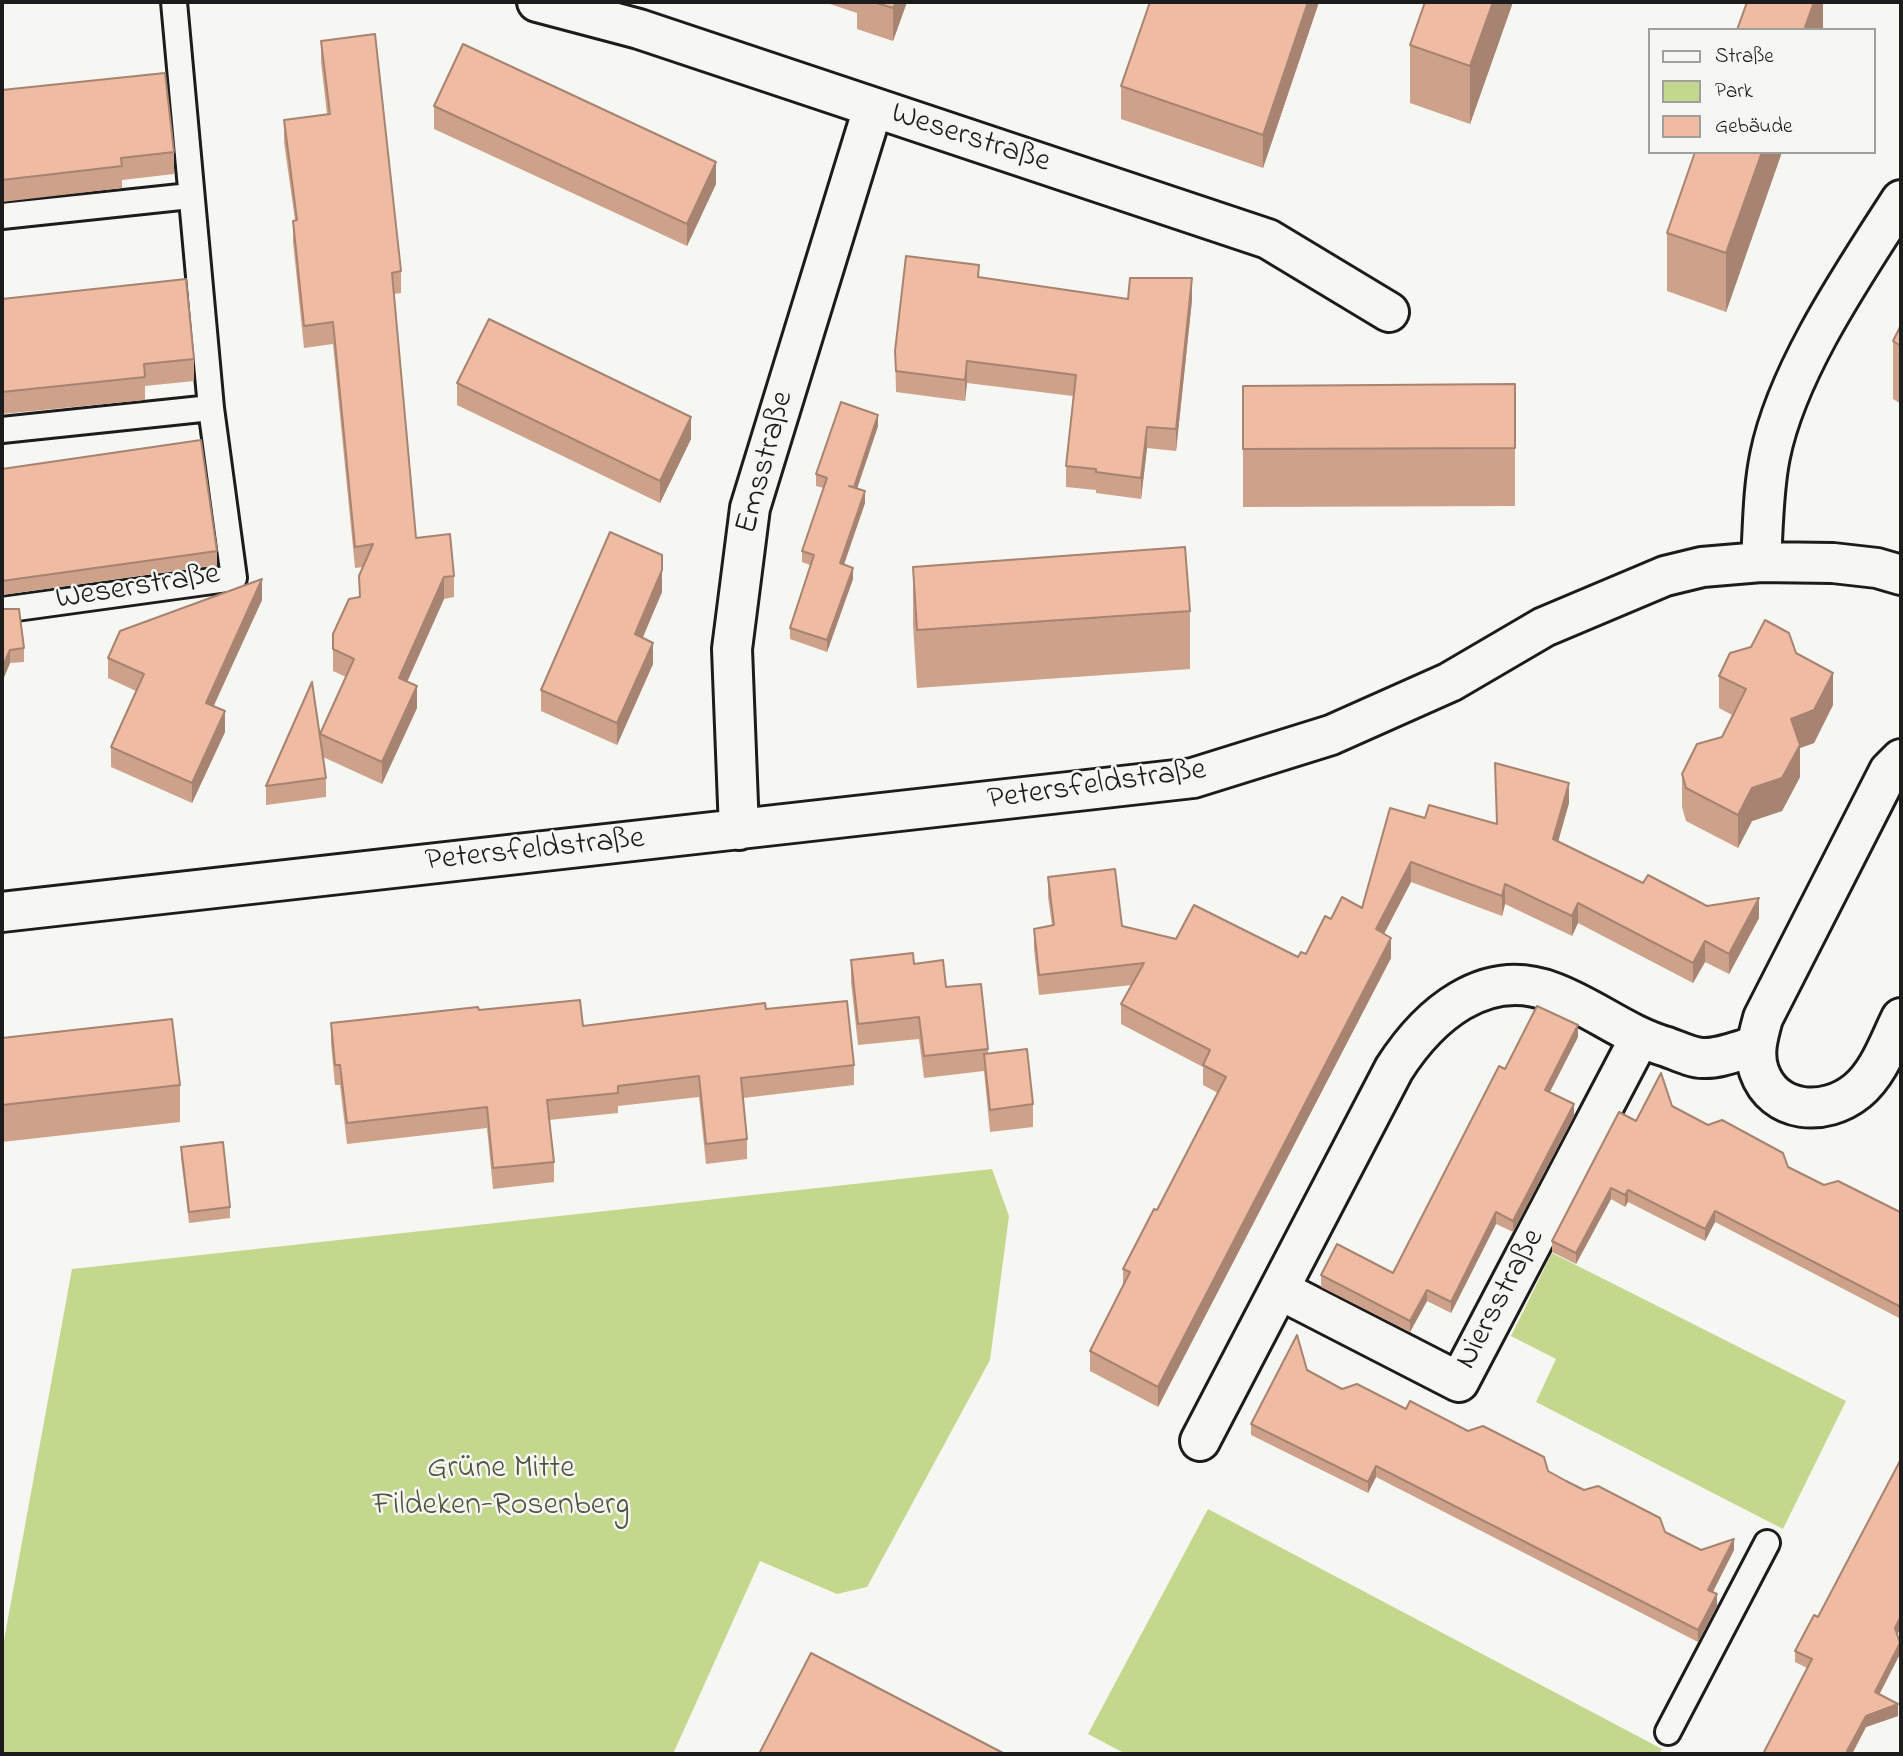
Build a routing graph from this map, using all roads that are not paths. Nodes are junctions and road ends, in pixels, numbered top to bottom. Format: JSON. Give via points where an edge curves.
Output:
{"nodes":[{"id":1,"x":174,"y":2,"type":"edge"},
{"id":2,"x":537,"y":2,"type":"edge"},
{"id":3,"x":873,"y":108,"type":"junction"},
{"id":4,"x":190,"y":196,"type":"junction"},
{"id":5,"x":1901,"y":200,"type":"edge"},
{"id":6,"x":2,"y":216,"type":"edge"},
{"id":7,"x":1389,"y":312,"type":"dead end"},
{"id":8,"x":211,"y":408,"type":"junction"},
{"id":9,"x":2,"y":430,"type":"edge"},
{"id":10,"x":1761,"y":562,"type":"junction"},
{"id":11,"x":1901,"y":575,"type":"edge"},
{"id":12,"x":2,"y":610,"type":"edge"},
{"id":13,"x":1901,"y":759,"type":"edge"},
{"id":14,"x":739,"y":830,"type":"junction"},
{"id":15,"x":2,"y":912,"type":"edge"},
{"id":16,"x":1901,"y":1018,"type":"edge"},
{"id":17,"x":1639,"y":1039,"type":"junction"},
{"id":18,"x":1756,"y":1046,"type":"junction"},
{"id":19,"x":1280,"y":1290,"type":"junction"},
{"id":20,"x":1200,"y":1441,"type":"dead end"},
{"id":21,"x":1768,"y":1543,"type":"dead end"},
{"id":22,"x":1668,"y":1732,"type":"dead end"}],
"edges":[{"from":1,"to":4,"type":"lane","name":"Weserstraße"},
{"from":2,"to":3,"type":"street","name":"Weserstraße","via":[[639,29]]},
{"from":3,"to":7,"type":"street","name":"Weserstraße","via":[[1268,239]]},
{"from":3,"to":14,"type":"street","name":"Emsstraße","via":[[750,508],[732,649]]},
{"from":4,"to":6,"type":"lane"},
{"from":4,"to":8,"type":"lane","name":"Weserstraße"},
{"from":5,"to":10,"type":"street","via":[[1789,393],[1770,456]]},
{"from":8,"to":9,"type":"lane"},
{"from":8,"to":12,"type":"lane","name":"Weserstraße","via":[[234,578]]},
{"from":10,"to":11,"type":"street","name":"Petersfeldstraße","via":[[1833,563]]},
{"from":10,"to":14,"type":"street","name":"Petersfeldstraße","via":[[1702,567],[1665,576],[1544,627],[1450,682],[1331,735],[1193,778]]},
{"from":13,"to":18,"type":"street","via":[[1889,771],[1763,1018]]},
{"from":14,"to":15,"type":"street","name":"Petersfeldstraße"},
{"from":16,"to":18,"type":"street","via":[[1875,1071],[1857,1091],[1832,1106],[1811,1110],[1786,1103],[1768,1088],[1759,1070]]},
{"from":17,"to":18,"type":"street","via":[[1704,1058]]},
{"from":17,"to":19,"type":"street","via":[[1552,992],[1519,985],[1486,988],[1458,1000],[1431,1020],[1394,1069]]},
{"from":17,"to":19,"type":"street","name":"Niersstraße","via":[[1459,1382]]},
{"from":19,"to":20,"type":"street"},
{"from":21,"to":22,"type":"lane"}]}
